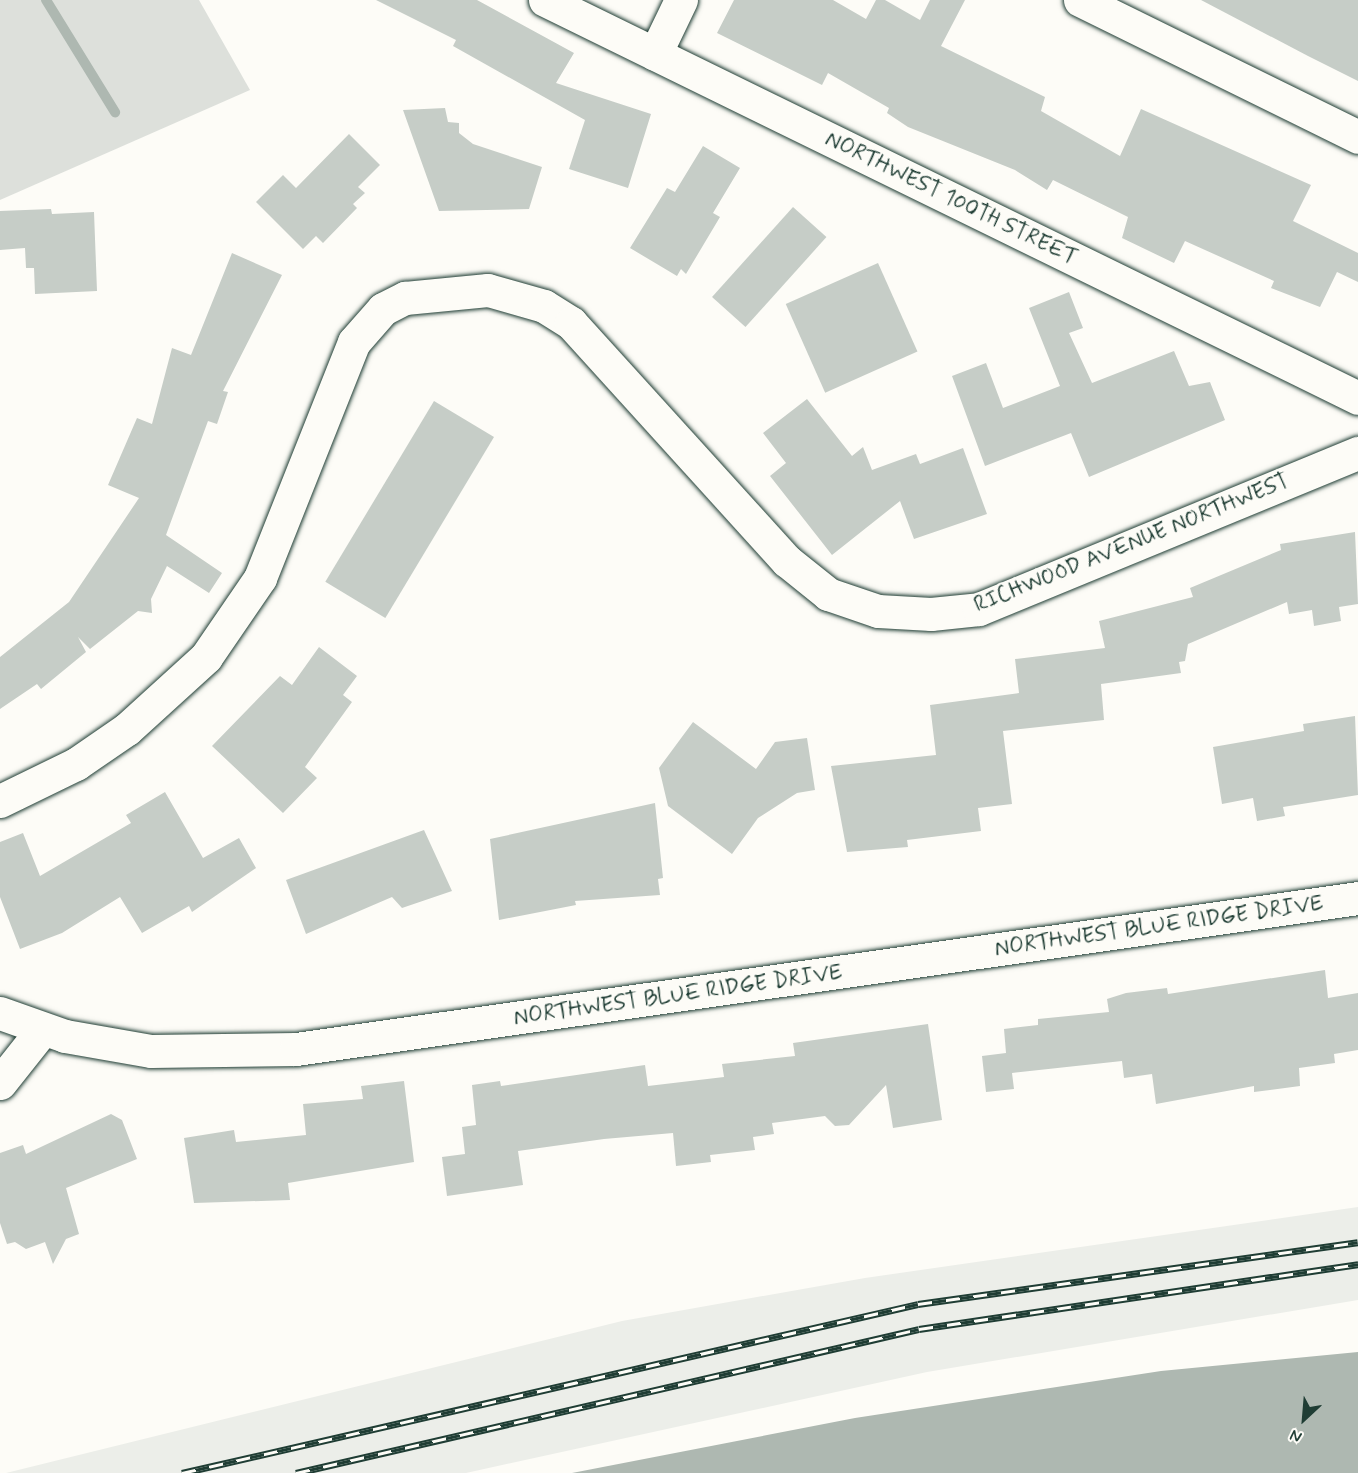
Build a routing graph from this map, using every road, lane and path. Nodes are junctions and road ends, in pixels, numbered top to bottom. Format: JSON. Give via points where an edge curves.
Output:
{"nodes":[{"id":1,"x":545,"y":0,"type":"edge"},
{"id":2,"x":681,"y":0,"type":"edge"},
{"id":3,"x":1080,"y":0,"type":"edge"},
{"id":4,"x":655,"y":54,"type":"junction"},
{"id":5,"x":1358,"y":137,"type":"edge"},
{"id":6,"x":1358,"y":398,"type":"edge"},
{"id":7,"x":1358,"y":453,"type":"edge"},
{"id":8,"x":0,"y":801,"type":"edge"},
{"id":9,"x":1358,"y":898,"type":"edge"},
{"id":10,"x":0,"y":1013,"type":"edge"},
{"id":11,"x":42,"y":1029,"type":"junction"},
{"id":12,"x":0,"y":1083,"type":"edge"}],
"edges":[{"from":1,"to":4,"type":"street","name":"NORTHWEST 100TH STREET"},
{"from":2,"to":4,"type":"street"},
{"from":3,"to":5,"type":"street"},
{"from":4,"to":6,"type":"street","name":"NORTHWEST 100TH STREET"},
{"from":7,"to":8,"type":"street","name":"RICHWOOD AVENUE NORTHWEST","via":[[979,609],[930,614],[878,611],[828,594],[787,561],[627,379],[571,323],[544,306],[488,290],[405,298],[383,309],[354,342],[260,578],[206,657],[127,729],[75,764]]},
{"from":9,"to":11,"type":"street","name":"NORTHWEST BLUE RIDGE DRIVE","via":[[342,1044],[151,1051]]},
{"from":10,"to":11,"type":"street","name":"NORTHWEST BLUE RIDGE DRIVE"},
{"from":11,"to":12,"type":"street"}]}
